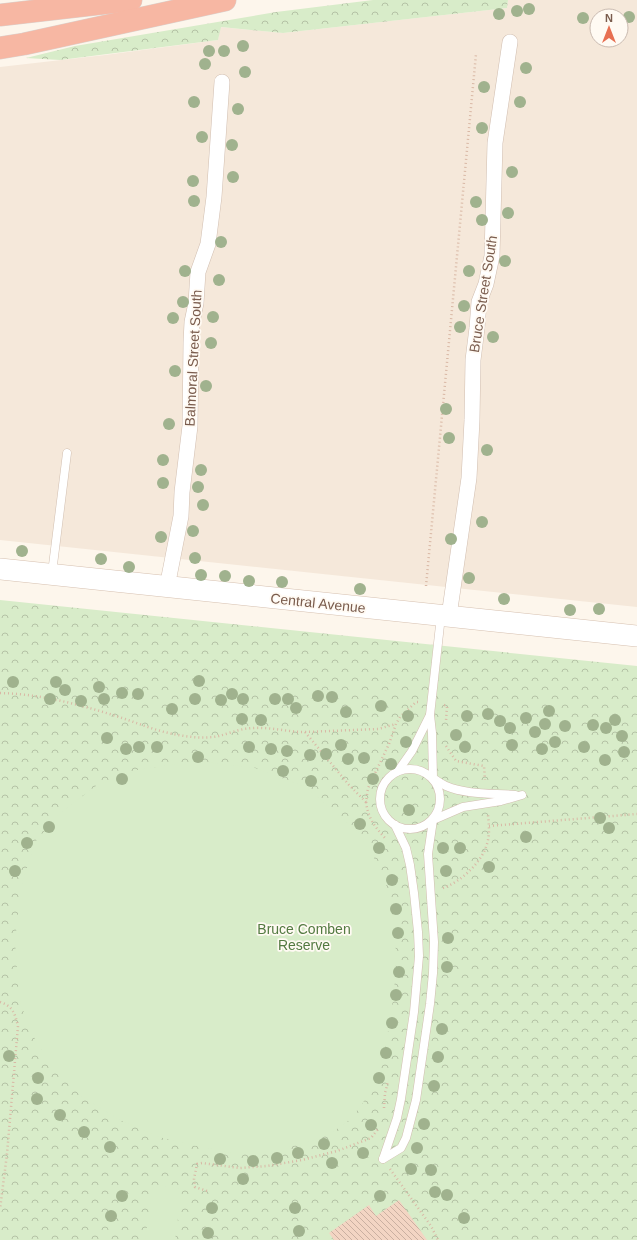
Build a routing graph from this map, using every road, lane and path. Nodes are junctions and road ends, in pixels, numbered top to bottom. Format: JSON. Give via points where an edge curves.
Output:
{"nodes":[{"id":1,"x":131,"y":0,"type":"edge"},
{"id":2,"x":225,"y":0,"type":"edge"},
{"id":3,"x":0,"y":15,"type":"edge"},
{"id":4,"x":510,"y":42,"type":"dead end"},
{"id":5,"x":0,"y":48,"type":"edge"},
{"id":6,"x":476,"y":54,"type":"dead end"},
{"id":7,"x":222,"y":82,"type":"dead end"},
{"id":8,"x":67,"y":453,"type":"dead end"},
{"id":9,"x":0,"y":569,"type":"edge"},
{"id":10,"x":52,"y":574,"type":"junction"},
{"id":11,"x":426,"y":586,"type":"dead end"},
{"id":12,"x":167,"y":587,"type":"junction"},
{"id":13,"x":445,"y":616,"type":"junction"},
{"id":14,"x":637,"y":636,"type":"edge"},
{"id":15,"x":0,"y":693,"type":"edge"},
{"id":16,"x":416,"y":702,"type":"dead end"},
{"id":17,"x":430,"y":715,"type":"junction"},
{"id":18,"x":396,"y":724,"type":"junction"},
{"id":19,"x":305,"y":732,"type":"junction"},
{"id":20,"x":398,"y":771,"type":"junction"},
{"id":21,"x":433,"y":778,"type":"junction"},
{"id":22,"x":366,"y":802,"type":"junction"},
{"id":23,"x":637,"y":814,"type":"edge"},
{"id":24,"x":433,"y":820,"type":"junction"},
{"id":25,"x":395,"y":826,"type":"junction"},
{"id":26,"x":489,"y":826,"type":"dead end"},
{"id":27,"x":389,"y":842,"type":"dead end"},
{"id":28,"x":0,"y":1002,"type":"edge"},
{"id":29,"x":390,"y":1078,"type":"dead end"},
{"id":30,"x":383,"y":1115,"type":"dead end"},
{"id":31,"x":379,"y":1128,"type":"dead end"},
{"id":32,"x":383,"y":1159,"type":"junction"},
{"id":33,"x":206,"y":1191,"type":"dead end"},
{"id":34,"x":0,"y":1209,"type":"edge"},
{"id":35,"x":438,"y":1240,"type":"edge"}],
"edges":[{"from":1,"to":3,"type":"highway"},
{"from":2,"to":5,"type":"highway"},
{"from":4,"to":13,"type":"street","name":"Bruce Street South","via":[[495,143],[492,256],[479,302],[473,360],[469,478]]},
{"from":6,"to":11,"type":"path"},
{"from":7,"to":12,"type":"street","name":"Balmoral Street South","via":[[214,197],[208,244],[198,272],[192,322],[190,426],[181,516]]},
{"from":8,"to":10,"type":"lane"},
{"from":9,"to":10,"type":"main road","name":"Central Avenue"},
{"from":10,"to":12,"type":"main road","name":"Central Avenue"},
{"from":12,"to":13,"type":"main road","name":"Central Avenue"},
{"from":13,"to":14,"type":"main road","name":"Central Avenue"},
{"from":13,"to":17,"type":"lane"},
{"from":15,"to":19,"type":"path","via":[[56,700],[90,708],[153,729],[191,737],[218,736],[254,728]]},
{"from":16,"to":18,"type":"path"},
{"from":17,"to":20,"type":"lane","via":[[412,751]]},
{"from":17,"to":21,"type":"lane"},
{"from":18,"to":19,"type":"path","via":[[378,730]]},
{"from":18,"to":22,"type":"path","via":[[368,788]]},
{"from":19,"to":22,"type":"path"},
{"from":20,"to":21,"type":"lane","via":[[417,769]]},
{"from":20,"to":25,"type":"lane","via":[[390,776],[380,793],[382,812]]},
{"from":21,"to":24,"type":"lane","via":[[441,794],[441,804]]},
{"from":21,"to":24,"type":"lane","via":[[461,791],[522,795],[463,806]]},
{"from":22,"to":27,"type":"path","via":[[370,820]]},
{"from":23,"to":26,"type":"path"},
{"from":24,"to":25,"type":"lane","via":[[415,829]]},
{"from":24,"to":32,"type":"lane","via":[[428,854],[434,942],[433,973],[416,1100],[403,1143],[400,1148]]},
{"from":25,"to":32,"type":"lane","via":[[406,848],[410,865],[419,956],[414,1012],[401,1099]]},
{"from":28,"to":34,"type":"path","via":[[7,1004],[15,1014],[18,1026]]},
{"from":29,"to":30,"type":"path","via":[[384,1093]]},
{"from":31,"to":33,"type":"path","via":[[371,1138],[337,1151],[302,1160],[240,1168],[197,1164],[195,1187]]},
{"from":32,"to":35,"type":"path","via":[[431,1226]]}]}
